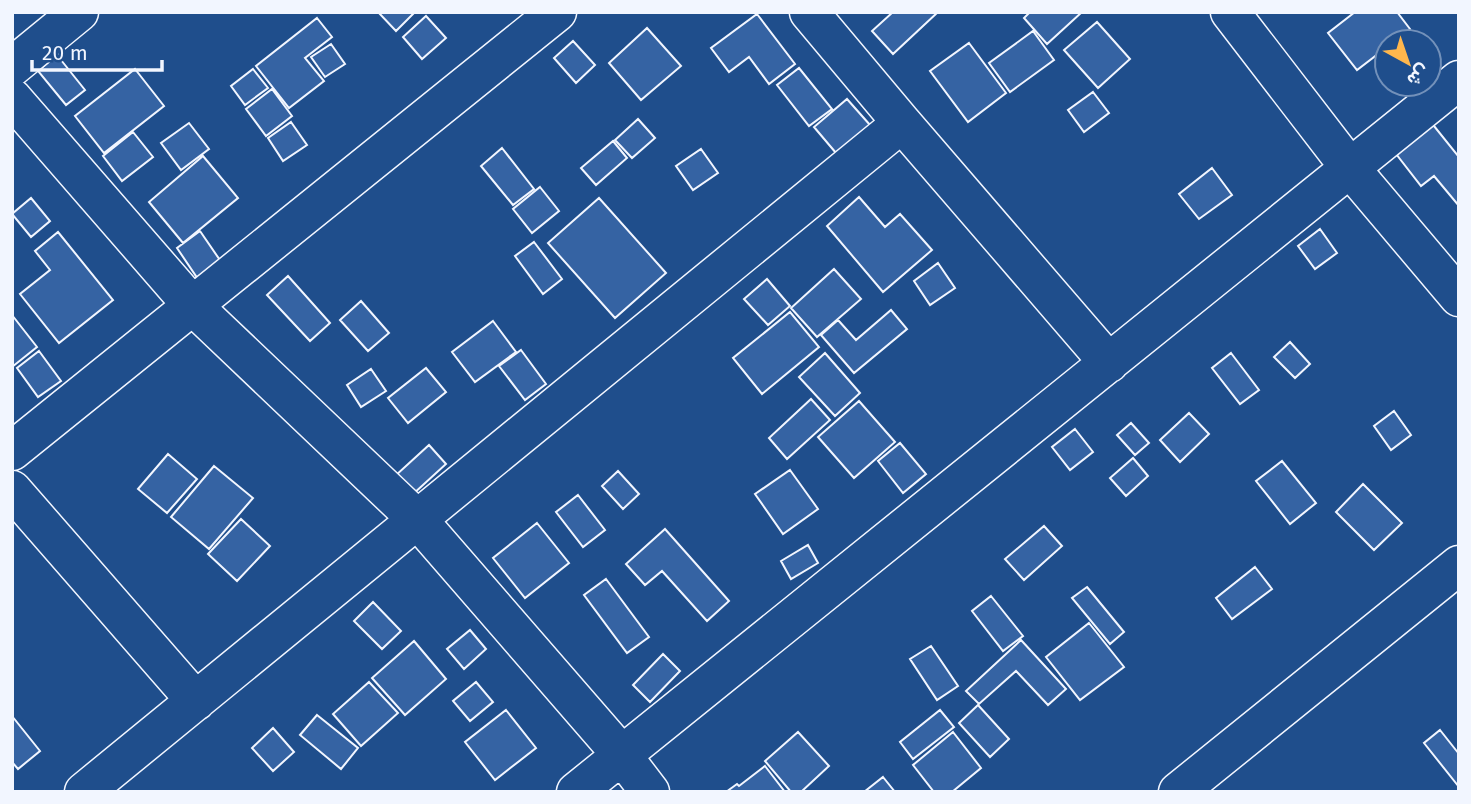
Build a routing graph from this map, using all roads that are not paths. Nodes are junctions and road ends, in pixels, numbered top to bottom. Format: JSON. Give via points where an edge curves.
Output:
{"nodes":[{"id":1,"x":79,"y":12,"type":"edge"},
{"id":2,"x":557,"y":12,"type":"edge"},
{"id":3,"x":809,"y":12,"type":"edge"},
{"id":4,"x":1230,"y":12,"type":"edge"},
{"id":5,"x":12,"y":66,"type":"edge"},
{"id":6,"x":1459,"y":80,"type":"edge"},
{"id":7,"x":12,"y":98,"type":"edge"},
{"id":8,"x":902,"y":123,"type":"junction"},
{"id":9,"x":1350,"y":168,"type":"junction"},
{"id":10,"x":1459,"y":297,"type":"edge"},
{"id":11,"x":192,"y":305,"type":"junction"},
{"id":12,"x":1109,"y":363,"type":"junction"},
{"id":13,"x":12,"y":451,"type":"edge"},
{"id":14,"x":12,"y":490,"type":"edge"},
{"id":15,"x":418,"y":520,"type":"junction"},
{"id":16,"x":1459,"y":565,"type":"edge"},
{"id":17,"x":196,"y":701,"type":"junction"},
{"id":18,"x":621,"y":754,"type":"junction"},
{"id":19,"x":1192,"y":787,"type":"edge"},
{"id":20,"x":85,"y":792,"type":"edge"},
{"id":21,"x":576,"y":792,"type":"edge"},
{"id":22,"x":650,"y":792,"type":"edge"}],
"edges":[{"from":1,"to":5,"type":"street"},
{"from":2,"to":11,"type":"street"},
{"from":3,"to":8,"type":"street"},
{"from":4,"to":9,"type":"street"},
{"from":6,"to":9,"type":"street"},
{"from":7,"to":11,"type":"street"},
{"from":8,"to":12,"type":"street"},
{"from":8,"to":15,"type":"street"},
{"from":9,"to":10,"type":"street"},
{"from":9,"to":12,"type":"street"},
{"from":11,"to":13,"type":"street"},
{"from":11,"to":15,"type":"street"},
{"from":12,"to":18,"type":"street"},
{"from":14,"to":17,"type":"street"},
{"from":15,"to":17,"type":"street"},
{"from":15,"to":18,"type":"street"},
{"from":16,"to":19,"type":"street"},
{"from":17,"to":20,"type":"street"},
{"from":18,"to":21,"type":"street"},
{"from":18,"to":22,"type":"street"}]}
